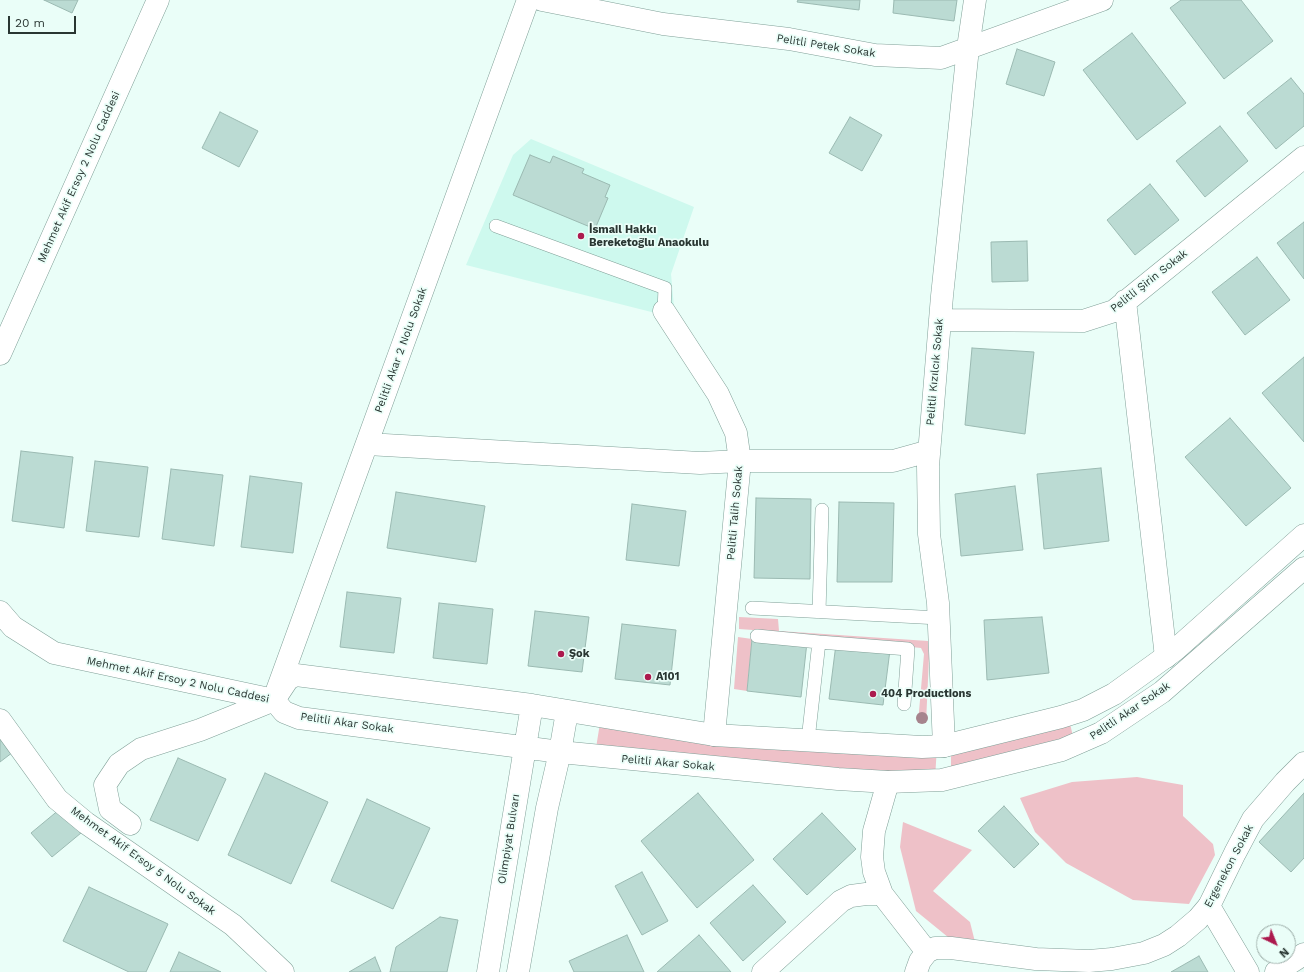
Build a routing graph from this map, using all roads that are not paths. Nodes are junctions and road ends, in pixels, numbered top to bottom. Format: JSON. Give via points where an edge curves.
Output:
{"nodes":[{"id":1,"x":158,"y":0,"type":"edge"},
{"id":2,"x":528,"y":0,"type":"edge"},
{"id":3,"x":542,"y":0,"type":"edge"},
{"id":4,"x":975,"y":0,"type":"edge"},
{"id":5,"x":1102,"y":0,"type":"edge"},
{"id":6,"x":968,"y":48,"type":"junction"},
{"id":7,"x":1304,"y":157,"type":"edge"},
{"id":8,"x":496,"y":226,"type":"dead end"},
{"id":9,"x":1125,"y":301,"type":"junction"},
{"id":10,"x":664,"y":311,"type":"joint"},
{"id":11,"x":940,"y":320,"type":"junction"},
{"id":12,"x":0,"y":354,"type":"edge"},
{"id":13,"x":367,"y":444,"type":"junction"},
{"id":14,"x":929,"y":451,"type":"junction"},
{"id":15,"x":740,"y":461,"type":"junction"},
{"id":16,"x":822,"y":510,"type":"dead end"},
{"id":17,"x":1304,"y":535,"type":"edge"},
{"id":18,"x":1304,"y":568,"type":"edge"},
{"id":19,"x":752,"y":608,"type":"dead end"},
{"id":20,"x":0,"y":612,"type":"edge"},
{"id":21,"x":819,"y":612,"type":"junction"},
{"id":22,"x":939,"y":618,"type":"junction"},
{"id":23,"x":757,"y":636,"type":"dead end"},
{"id":24,"x":819,"y":642,"type":"junction"},
{"id":25,"x":1166,"y":657,"type":"junction"},
{"id":26,"x":274,"y":700,"type":"junction"},
{"id":27,"x":904,"y":704,"type":"dead end"},
{"id":28,"x":532,"y":705,"type":"junction"},
{"id":29,"x":567,"y":712,"type":"junction"},
{"id":30,"x":0,"y":720,"type":"edge"},
{"id":31,"x":714,"y":735,"type":"junction"},
{"id":32,"x":808,"y":740,"type":"junction"},
{"id":33,"x":944,"y":746,"type":"junction"},
{"id":34,"x":524,"y":747,"type":"junction"},
{"id":35,"x":560,"y":752,"type":"junction"},
{"id":36,"x":1304,"y":763,"type":"edge"},
{"id":37,"x":942,"y":780,"type":"junction"},
{"id":38,"x":888,"y":782,"type":"junction"},
{"id":39,"x":130,"y":824,"type":"dead end"},
{"id":40,"x":882,"y":894,"type":"junction"},
{"id":41,"x":1209,"y":906,"type":"junction"},
{"id":42,"x":927,"y":952,"type":"junction"},
{"id":43,"x":1304,"y":954,"type":"edge"},
{"id":44,"x":283,"y":972,"type":"edge"},
{"id":45,"x":488,"y":972,"type":"edge"},
{"id":46,"x":518,"y":972,"type":"edge"},
{"id":47,"x":763,"y":972,"type":"edge"},
{"id":48,"x":916,"y":972,"type":"edge"},
{"id":49,"x":1248,"y":972,"type":"edge"},
{"id":50,"x":1276,"y":972,"type":"edge"}],
"edges":[{"from":1,"to":12,"type":"street","name":"Mehmet Akif Ersoy 2 Nolu Caddesi"},
{"from":2,"to":13,"type":"street","name":"Pelitli Akar 2 Nolu Sokak"},
{"from":3,"to":6,"type":"street","name":"Pelitli Petek Sokak","via":[[663,24],[789,39],[874,55],[941,58]]},
{"from":4,"to":6,"type":"street","name":"Pelitli Kızılcık Sokak"},
{"from":5,"to":6,"type":"street","name":"Pelitli Petek Sokak"},
{"from":6,"to":11,"type":"street","name":"Pelitli Kızılcık Sokak"},
{"from":7,"to":9,"type":"street","name":"Pelitli Şirin Sokak"},
{"from":8,"to":10,"type":"lane","via":[[665,288]]},
{"from":9,"to":11,"type":"street","name":"Pelitli Şirin Sokak","via":[[1114,311],[1083,321]]},
{"from":9,"to":25,"type":"street"},
{"from":10,"to":15,"type":"street","name":"Pelitli Talih Sokak","via":[[718,394],[736,433]]},
{"from":11,"to":14,"type":"street","name":"Pelitli Kızılcık Sokak"},
{"from":13,"to":15,"type":"street","via":[[700,463]]},
{"from":13,"to":26,"type":"street","name":"Pelitli Akar 2 Nolu Sokak"},
{"from":14,"to":15,"type":"street","via":[[893,461]]},
{"from":14,"to":22,"type":"street","name":"Pelitli Kızılcık Sokak","via":[[929,534]]},
{"from":15,"to":31,"type":"street","name":"Pelitli Talih Sokak"},
{"from":16,"to":21,"type":"lane"},
{"from":17,"to":25,"type":"street","name":"Pelitli Akar Sokak"},
{"from":18,"to":37,"type":"street","name":"Pelitli Akar Sokak","via":[[1162,692],[1101,733],[1062,750]]},
{"from":19,"to":21,"type":"lane"},
{"from":20,"to":26,"type":"street","name":"Mehmet Akif Ersoy 2 Nolu Caddesi","via":[[13,627],[54,653]]},
{"from":21,"to":22,"type":"lane"},
{"from":22,"to":33,"type":"street","name":"Pelitli Kızılcık Sokak"},
{"from":23,"to":24,"type":"lane"},
{"from":24,"to":27,"type":"lane","via":[[908,649]]},
{"from":24,"to":32,"type":"lane"},
{"from":25,"to":33,"type":"street","name":"Pelitli Akar Sokak","via":[[1114,694],[1083,710]]},
{"from":26,"to":28,"type":"street","name":"Pelitli Akar Sokak","via":[[288,679],[296,675]]},
{"from":26,"to":34,"type":"street","name":"Pelitli Akar Sokak","via":[[284,712],[299,718]]},
{"from":26,"to":39,"type":"street","name":"Mehmet Akif Ersoy 2 Nolu Caddesi","via":[[200,730],[141,749],[119,764],[105,786],[110,809]]},
{"from":28,"to":29,"type":"street","name":"Pelitli Akar Sokak"},
{"from":28,"to":34,"type":"street","name":"Olimpiyat Bulvarı"},
{"from":29,"to":31,"type":"street","name":"Pelitli Akar Sokak"},
{"from":29,"to":35,"type":"street"},
{"from":30,"to":44,"type":"street","name":"Mehmet Akif Ersoy 5 Nolu Sokak","via":[[58,799],[86,823],[233,925]]},
{"from":31,"to":32,"type":"street","name":"Pelitli Akar Sokak"},
{"from":32,"to":33,"type":"street","name":"Pelitli Akar Sokak"},
{"from":33,"to":37,"type":"street"},
{"from":34,"to":35,"type":"street","name":"Pelitli Akar Sokak"},
{"from":34,"to":45,"type":"street","name":"Olimpiyat Bulvarı"},
{"from":35,"to":38,"type":"street","name":"Pelitli Akar Sokak"},
{"from":35,"to":46,"type":"street","via":[[547,808]]},
{"from":36,"to":41,"type":"street","name":"Ergenekon Sokak","via":[[1253,819]]},
{"from":37,"to":38,"type":"street","name":"Pelitli Akar Sokak"},
{"from":38,"to":40,"type":"street","via":[[874,831],[872,857]]},
{"from":40,"to":42,"type":"street"},
{"from":40,"to":47,"type":"street","via":[[851,896],[841,901]]},
{"from":41,"to":42,"type":"street","name":"Ergenekon Sokak","via":[[1198,919],[1164,945],[1112,959],[1036,960],[951,948],[935,948]]},
{"from":41,"to":49,"type":"street"},
{"from":42,"to":48,"type":"street"},
{"from":43,"to":50,"type":"street"}]}
